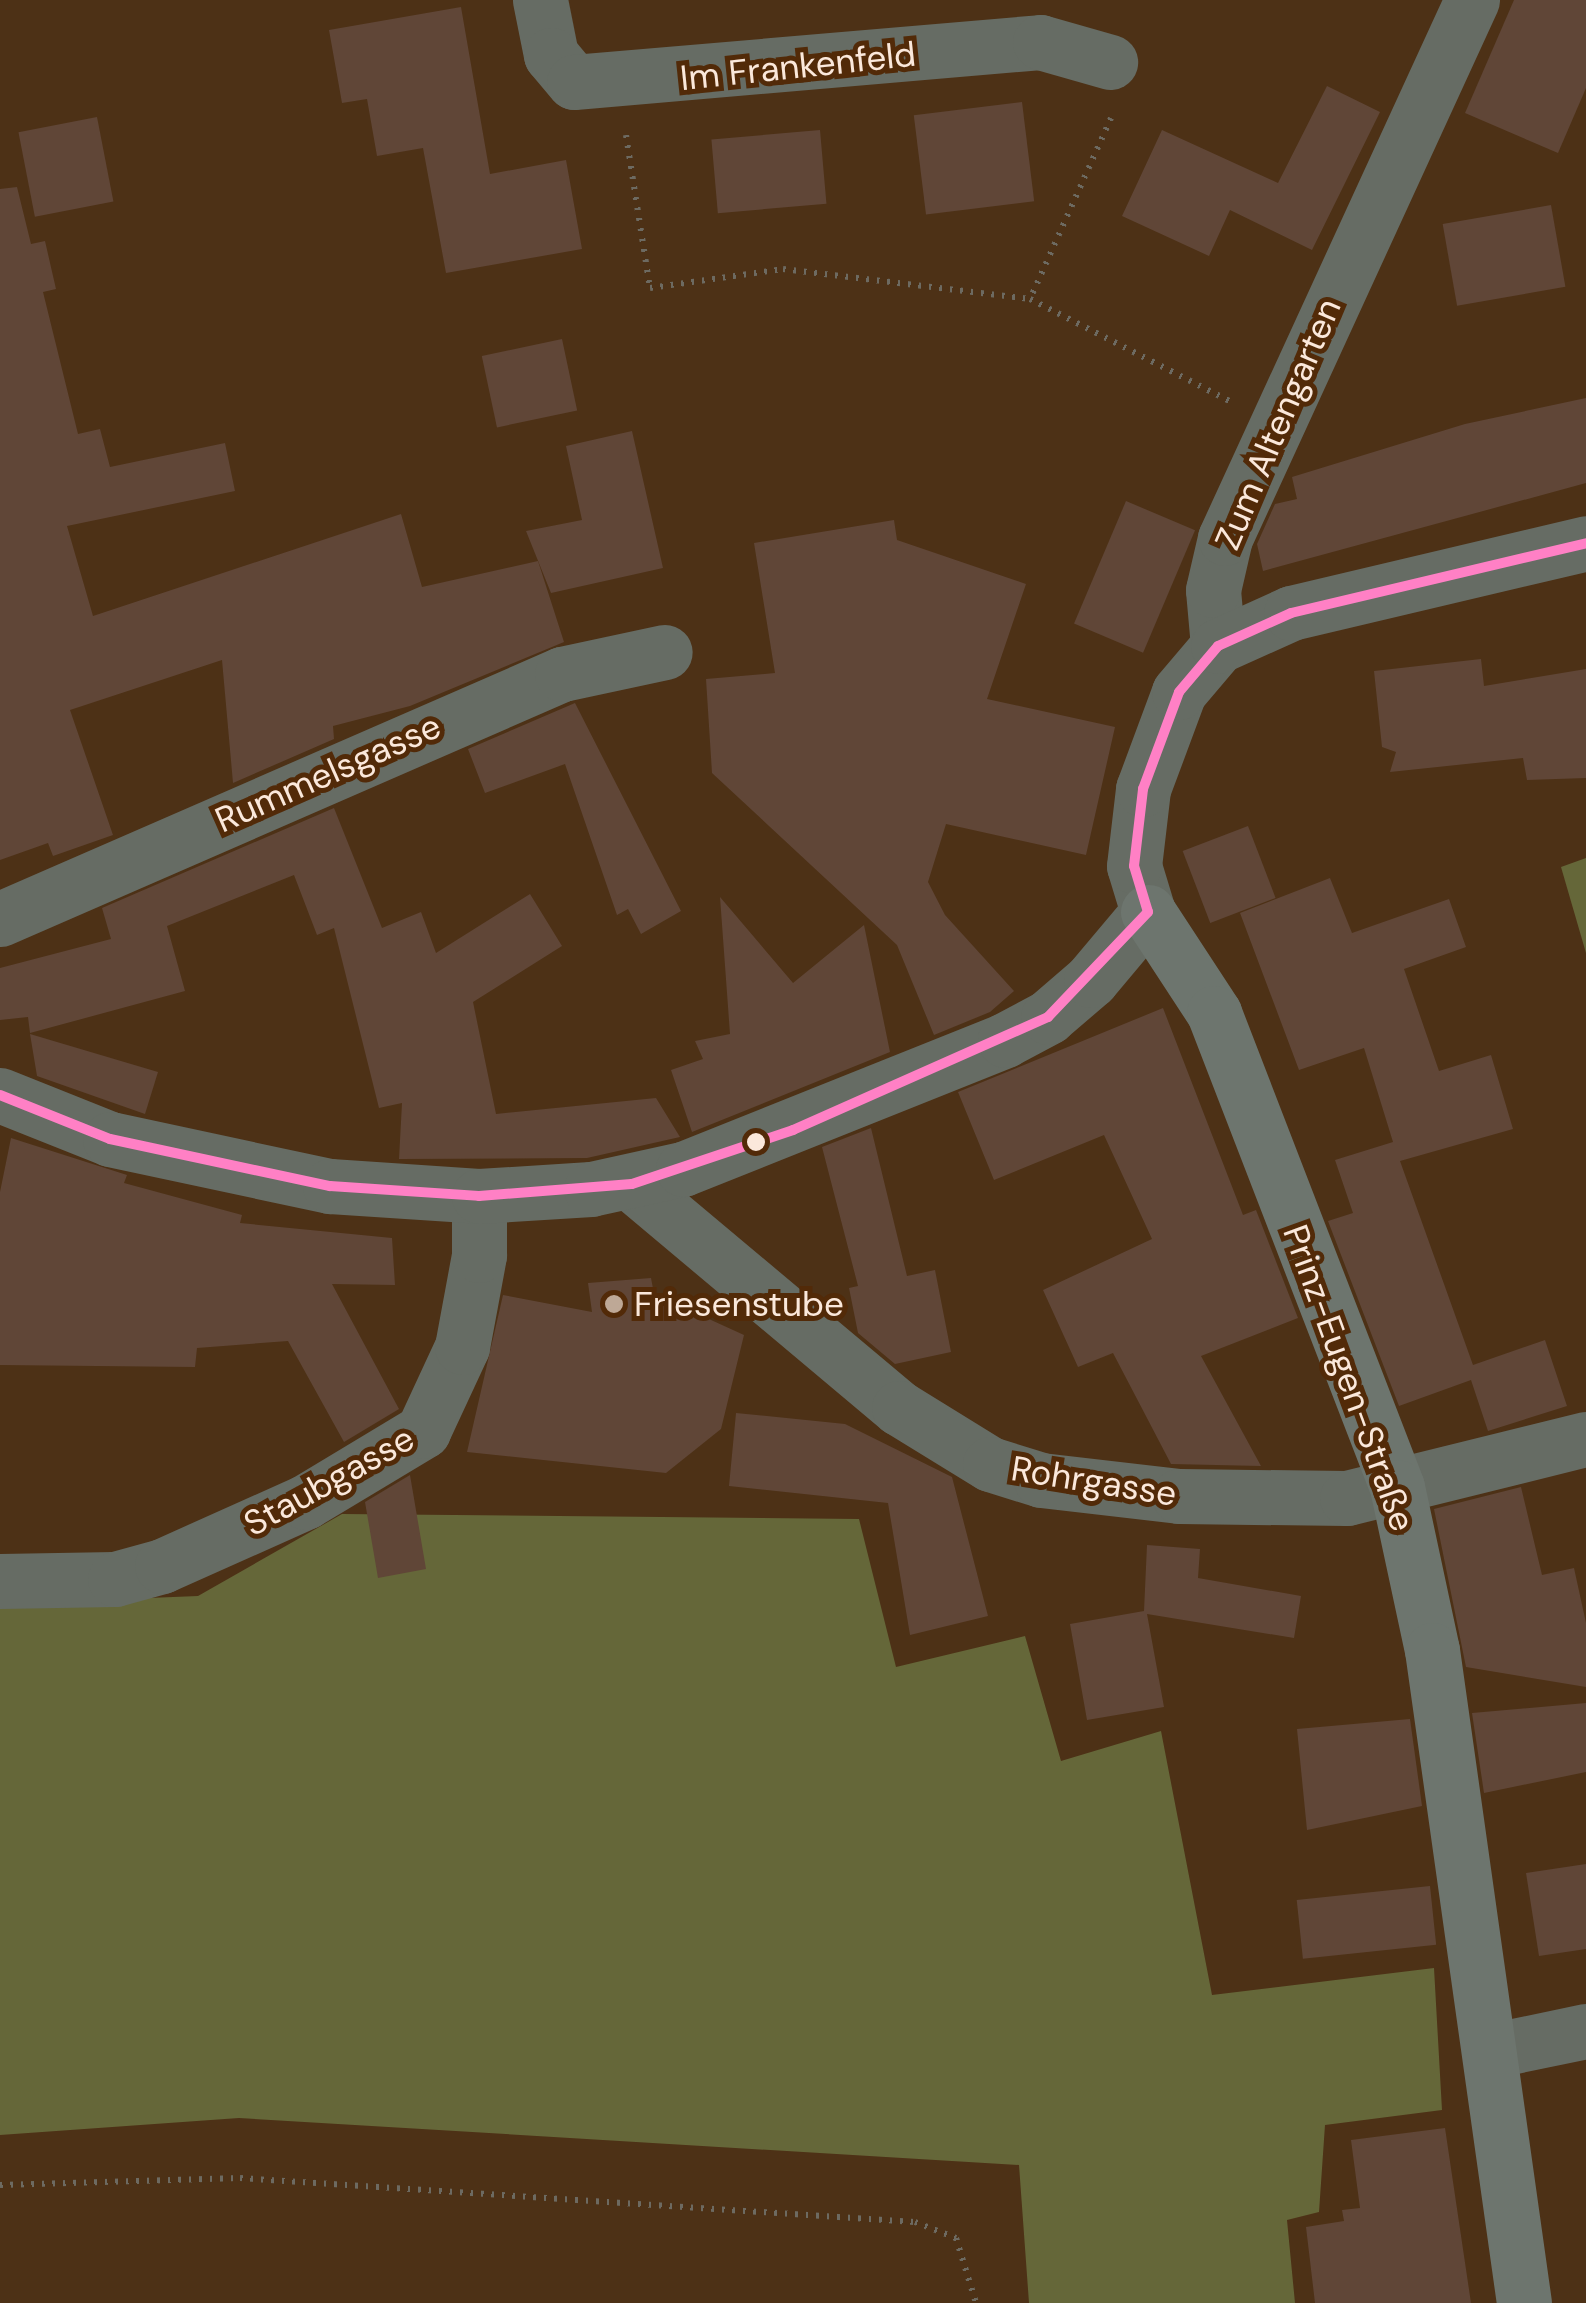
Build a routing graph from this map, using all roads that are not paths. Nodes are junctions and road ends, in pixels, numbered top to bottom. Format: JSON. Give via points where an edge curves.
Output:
{"nodes":[{"id":1,"x":540,"y":0,"type":"edge"},
{"id":2,"x":1472,"y":0,"type":"edge"},
{"id":3,"x":1110,"y":62,"type":"road end"},
{"id":4,"x":1586,"y":542,"type":"edge"},
{"id":5,"x":1218,"y":646,"type":"junction"},
{"id":6,"x":664,"y":652,"type":"dead end"},
{"id":7,"x":1148,"y":912,"type":"junction"},
{"id":8,"x":0,"y":918,"type":"edge"},
{"id":9,"x":0,"y":1095,"type":"edge"},
{"id":10,"x":632,"y":1184,"type":"junction"},
{"id":11,"x":479,"y":1196,"type":"junction"},
{"id":12,"x":1586,"y":1439,"type":"edge"},
{"id":13,"x":1397,"y":1488,"type":"junction"},
{"id":14,"x":0,"y":1581,"type":"edge"},
{"id":15,"x":1586,"y":2032,"type":"edge"},
{"id":16,"x":1490,"y":2051,"type":"junction"},
{"id":17,"x":1524,"y":2303,"type":"edge"}],
"edges":[{"from":1,"to":3,"type":"street","name":"Im Frankenfeld","via":[[560,69],[574,82],[618,84],[1040,42]]},
{"from":2,"to":5,"type":"street","name":"Zum Altengarten","via":[[1224,538],[1213,590]]},
{"from":4,"to":5,"type":"street","via":[[1291,613]]},
{"from":5,"to":7,"type":"street","via":[[1179,692],[1140,802],[1134,866]]},
{"from":6,"to":8,"type":"street","name":"Rummelsgasse","via":[[562,674]]},
{"from":7,"to":10,"type":"street","via":[[1048,1018],[793,1130]]},
{"from":7,"to":13,"type":"main road","name":"Prinz-Eugen-Straße","via":[[1214,1013]]},
{"from":9,"to":11,"type":"street","via":[[75,1128],[255,1173]]},
{"from":10,"to":11,"type":"street"},
{"from":10,"to":13,"type":"street","name":"Rohrgasse","via":[[899,1408],[990,1464],[1041,1480],[1179,1496],[1347,1498]]},
{"from":11,"to":14,"type":"street","name":"Staubgasse","via":[[479,1255],[462,1347],[422,1432],[305,1502],[162,1566],[115,1580]]},
{"from":12,"to":13,"type":"street","name":"Rohrgasse"},
{"from":13,"to":16,"type":"main road","name":"Prinz-Eugen-Straße","via":[[1432,1650]]},
{"from":15,"to":16,"type":"street"},
{"from":16,"to":17,"type":"main road","name":"Prinz-Eugen-Straße"}]}
